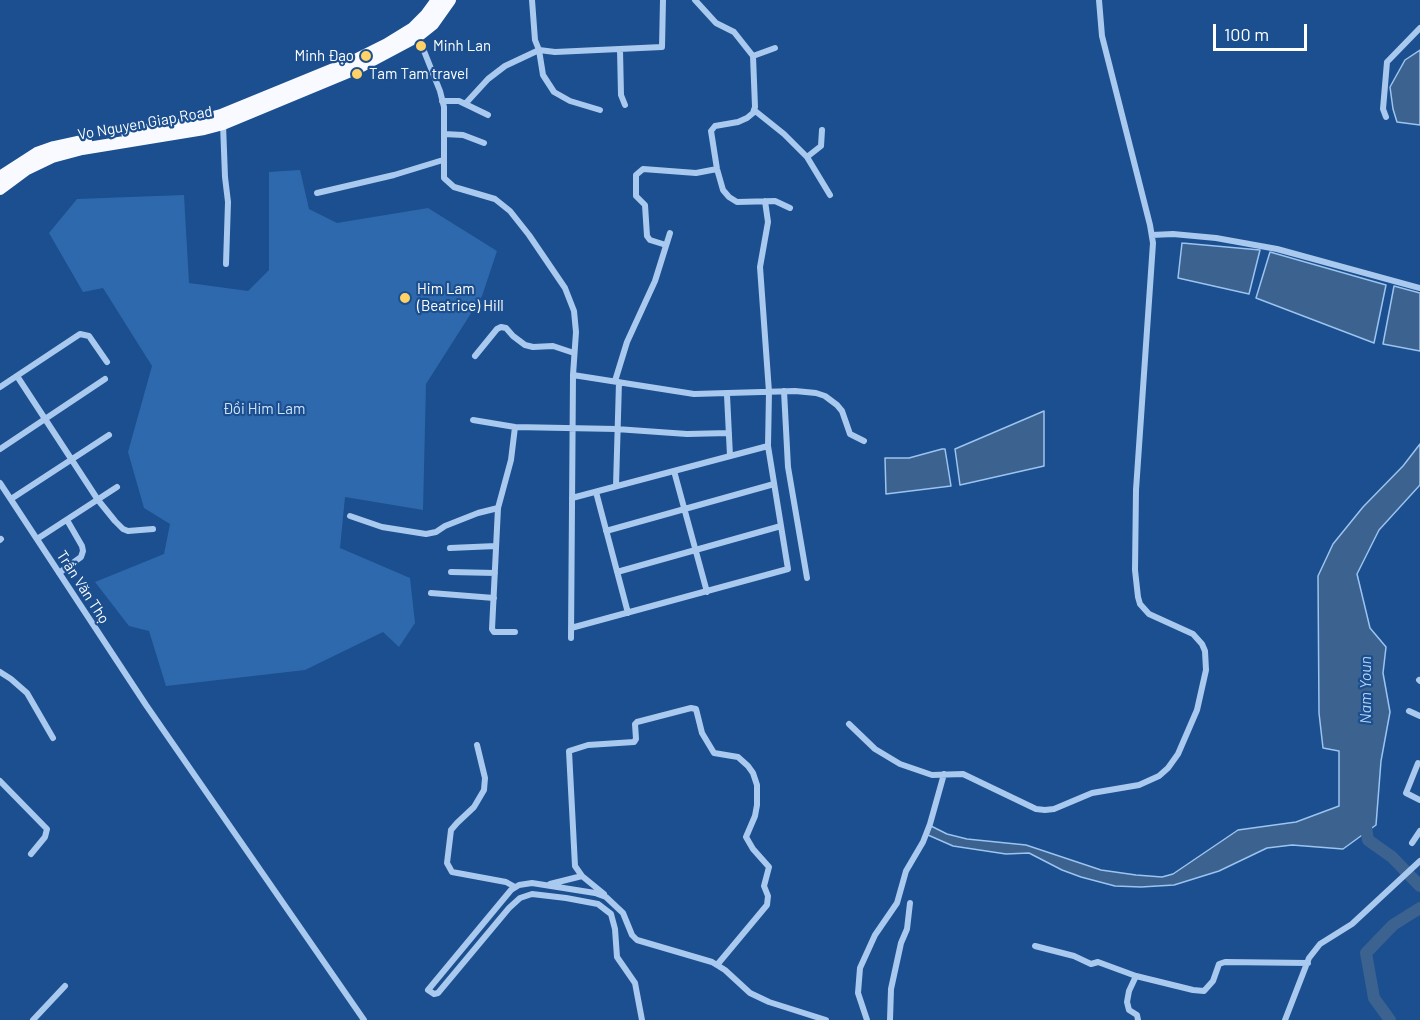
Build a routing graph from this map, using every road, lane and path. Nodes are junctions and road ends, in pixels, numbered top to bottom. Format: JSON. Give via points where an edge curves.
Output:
{"nodes":[{"id":1,"x":437,"y":0,"type":"edge"},
{"id":2,"x":450,"y":0,"type":"edge"},
{"id":3,"x":532,"y":0,"type":"edge"},
{"id":4,"x":663,"y":0,"type":"edge"},
{"id":5,"x":695,"y":0,"type":"edge"},
{"id":6,"x":1099,"y":0,"type":"edge"},
{"id":7,"x":1420,"y":28,"type":"edge"},
{"id":8,"x":415,"y":32,"type":"junction"},
{"id":9,"x":775,"y":48,"type":"dead end"},
{"id":10,"x":539,"y":50,"type":"junction"},
{"id":11,"x":620,"y":50,"type":"junction"},
{"id":12,"x":753,"y":56,"type":"junction"},
{"id":13,"x":442,"y":100,"type":"junction"},
{"id":14,"x":466,"y":103,"type":"junction"},
{"id":15,"x":625,"y":105,"type":"dead end"},
{"id":16,"x":600,"y":110,"type":"dead end"},
{"id":17,"x":754,"y":110,"type":"junction"},
{"id":18,"x":488,"y":115,"type":"dead end"},
{"id":19,"x":1386,"y":117,"type":"dead end"},
{"id":20,"x":222,"y":119,"type":"junction"},
{"id":21,"x":822,"y":130,"type":"dead end"},
{"id":22,"x":444,"y":134,"type":"junction"},
{"id":23,"x":484,"y":143,"type":"dead end"},
{"id":24,"x":807,"y":157,"type":"junction"},
{"id":25,"x":443,"y":160,"type":"junction"},
{"id":26,"x":717,"y":169,"type":"junction"},
{"id":27,"x":0,"y":177,"type":"edge"},
{"id":28,"x":0,"y":189,"type":"edge"},
{"id":29,"x":317,"y":193,"type":"dead end"},
{"id":30,"x":830,"y":195,"type":"dead end"},
{"id":31,"x":765,"y":201,"type":"junction"},
{"id":32,"x":790,"y":208,"type":"dead end"},
{"id":33,"x":670,"y":233,"type":"dead end"},
{"id":34,"x":1152,"y":235,"type":"junction"},
{"id":35,"x":666,"y":245,"type":"junction"},
{"id":36,"x":226,"y":264,"type":"dead end"},
{"id":37,"x":1420,"y":288,"type":"edge"},
{"id":38,"x":574,"y":353,"type":"junction"},
{"id":39,"x":475,"y":356,"type":"dead end"},
{"id":40,"x":107,"y":362,"type":"dead end"},
{"id":41,"x":573,"y":375,"type":"junction"},
{"id":42,"x":17,"y":376,"type":"junction"},
{"id":43,"x":105,"y":380,"type":"dead end"},
{"id":44,"x":617,"y":382,"type":"junction"},
{"id":45,"x":0,"y":387,"type":"edge"},
{"id":46,"x":784,"y":391,"type":"junction"},
{"id":47,"x":769,"y":392,"type":"junction"},
{"id":48,"x":727,"y":394,"type":"junction"},
{"id":49,"x":45,"y":419,"type":"junction"},
{"id":50,"x":473,"y":420,"type":"dead end"},
{"id":51,"x":515,"y":427,"type":"junction"},
{"id":52,"x":573,"y":428,"type":"junction"},
{"id":53,"x":616,"y":429,"type":"junction"},
{"id":54,"x":729,"y":433,"type":"junction"},
{"id":55,"x":109,"y":435,"type":"dead end"},
{"id":56,"x":864,"y":441,"type":"dead end"},
{"id":57,"x":768,"y":446,"type":"junction"},
{"id":58,"x":0,"y":449,"type":"edge"},
{"id":59,"x":730,"y":456,"type":"junction"},
{"id":60,"x":72,"y":460,"type":"junction"},
{"id":61,"x":675,"y":471,"type":"junction"},
{"id":62,"x":0,"y":483,"type":"edge"},
{"id":63,"x":774,"y":484,"type":"junction"},
{"id":64,"x":616,"y":486,"type":"junction"},
{"id":65,"x":117,"y":487,"type":"dead end"},
{"id":66,"x":596,"y":492,"type":"junction"},
{"id":67,"x":572,"y":498,"type":"junction"},
{"id":68,"x":11,"y":499,"type":"junction"},
{"id":69,"x":98,"y":500,"type":"junction"},
{"id":70,"x":498,"y":508,"type":"junction"},
{"id":71,"x":685,"y":508,"type":"junction"},
{"id":72,"x":350,"y":516,"type":"dead end"},
{"id":73,"x":67,"y":520,"type":"junction"},
{"id":74,"x":781,"y":526,"type":"junction"},
{"id":75,"x":153,"y":529,"type":"dead end"},
{"id":76,"x":606,"y":531,"type":"junction"},
{"id":77,"x":37,"y":539,"type":"junction"},
{"id":78,"x":496,"y":546,"type":"junction"},
{"id":79,"x":450,"y":548,"type":"dead end"},
{"id":80,"x":697,"y":550,"type":"junction"},
{"id":81,"x":452,"y":572,"type":"dead end"},
{"id":82,"x":617,"y":572,"type":"junction"},
{"id":83,"x":59,"y":573,"type":"junction"},
{"id":84,"x":495,"y":573,"type":"junction"},
{"id":85,"x":807,"y":579,"type":"dead end"},
{"id":86,"x":707,"y":592,"type":"junction"},
{"id":87,"x":431,"y":593,"type":"dead end"},
{"id":88,"x":494,"y":598,"type":"junction"},
{"id":89,"x":628,"y":614,"type":"junction"},
{"id":90,"x":571,"y":627,"type":"junction"},
{"id":91,"x":515,"y":632,"type":"dead end"},
{"id":92,"x":571,"y":638,"type":"dead end"},
{"id":93,"x":0,"y":672,"type":"edge"},
{"id":94,"x":1409,"y":711,"type":"dead end"},
{"id":95,"x":1420,"y":716,"type":"edge"},
{"id":96,"x":849,"y":724,"type":"dead end"},
{"id":97,"x":54,"y":738,"type":"dead end"},
{"id":98,"x":477,"y":745,"type":"dead end"},
{"id":99,"x":1419,"y":762,"type":"edge"},
{"id":100,"x":944,"y":774,"type":"junction"},
{"id":101,"x":0,"y":781,"type":"edge"},
{"id":102,"x":1420,"y":800,"type":"edge"},
{"id":103,"x":1420,"y":831,"type":"edge"},
{"id":104,"x":1412,"y":843,"type":"dead end"},
{"id":105,"x":31,"y":854,"type":"dead end"},
{"id":106,"x":1419,"y":862,"type":"edge"},
{"id":107,"x":582,"y":876,"type":"junction"},
{"id":108,"x":547,"y":885,"type":"junction"},
{"id":109,"x":515,"y":887,"type":"junction"},
{"id":110,"x":606,"y":897,"type":"junction"},
{"id":111,"x":910,"y":903,"type":"dead end"},
{"id":112,"x":621,"y":927,"type":"junction"},
{"id":113,"x":1035,"y":946,"type":"dead end"},
{"id":114,"x":1308,"y":963,"type":"junction"},
{"id":115,"x":717,"y":965,"type":"junction"},
{"id":116,"x":1136,"y":976,"type":"junction"},
{"id":117,"x":65,"y":986,"type":"dead end"},
{"id":118,"x":33,"y":1020,"type":"edge"},
{"id":119,"x":364,"y":1020,"type":"edge"},
{"id":120,"x":642,"y":1020,"type":"edge"},
{"id":121,"x":826,"y":1020,"type":"edge"},
{"id":122,"x":867,"y":1020,"type":"edge"},
{"id":123,"x":890,"y":1020,"type":"edge"},
{"id":124,"x":1138,"y":1020,"type":"edge"},
{"id":125,"x":1285,"y":1020,"type":"edge"}],
"edges":[{"from":1,"to":8,"type":"highway","name":"Vo Nguyen Giap Road"},
{"from":2,"to":8,"type":"highway","name":"Vo Nguyen Giap Road","via":[[433,24]]},
{"from":3,"to":10,"type":"street"},
{"from":4,"to":11,"type":"street","via":[[662,47]]},
{"from":5,"to":12,"type":"street","via":[[716,23],[734,32]]},
{"from":6,"to":34,"type":"street","via":[[1102,36]]},
{"from":7,"to":19,"type":"street","via":[[1387,62],[1383,109]]},
{"from":8,"to":13,"type":"street"},
{"from":8,"to":20,"type":"highway","name":"Vo Nguyen Giap Road"},
{"from":9,"to":12,"type":"street"},
{"from":10,"to":11,"type":"street"},
{"from":10,"to":14,"type":"street","via":[[488,79]]},
{"from":10,"to":16,"type":"street","via":[[543,75],[554,92]]},
{"from":11,"to":15,"type":"street","via":[[621,95]]},
{"from":12,"to":17,"type":"street"},
{"from":13,"to":14,"type":"street"},
{"from":13,"to":22,"type":"street"},
{"from":14,"to":18,"type":"street"},
{"from":17,"to":24,"type":"street"},
{"from":17,"to":26,"type":"street","via":[[742,120],[712,129]]},
{"from":20,"to":27,"type":"highway","name":"Vo Nguyen Giap Road","via":[[54,147],[29,157]]},
{"from":20,"to":28,"type":"highway","name":"Vo Nguyen Giap Road","via":[[61,154],[27,169]]},
{"from":20,"to":36,"type":"street","via":[[228,207]]},
{"from":21,"to":24,"type":"street","via":[[821,146]]},
{"from":22,"to":23,"type":"street","via":[[463,135]]},
{"from":22,"to":25,"type":"street"},
{"from":24,"to":30,"type":"street"},
{"from":25,"to":29,"type":"street"},
{"from":25,"to":38,"type":"street","via":[[444,178],[449,184],[500,202],[529,235],[570,298],[575,320]]},
{"from":26,"to":31,"type":"street","via":[[723,190],[732,200]]},
{"from":26,"to":35,"type":"street","via":[[701,173],[644,169],[636,175],[635,193],[645,205],[647,236]]},
{"from":31,"to":32,"type":"street","via":[[780,202]]},
{"from":31,"to":47,"type":"street","via":[[768,227],[760,275]]},
{"from":33,"to":35,"type":"street"},
{"from":34,"to":37,"type":"street","via":[[1216,238],[1277,249]]},
{"from":34,"to":100,"type":"street","via":[[1136,490],[1136,582],[1138,597],[1149,614],[1193,634],[1205,651],[1206,670],[1194,719],[1178,754],[1159,776],[1139,785],[1092,793],[1054,809],[1036,808],[963,774]]},
{"from":35,"to":44,"type":"street","via":[[652,288],[627,342]]},
{"from":38,"to":39,"type":"street","via":[[553,346],[525,345],[501,327]]},
{"from":38,"to":41,"type":"street"},
{"from":40,"to":42,"type":"street","via":[[89,336],[80,334]]},
{"from":41,"to":44,"type":"street"},
{"from":41,"to":52,"type":"street"},
{"from":42,"to":45,"type":"street"},
{"from":42,"to":49,"type":"street"},
{"from":43,"to":49,"type":"street"},
{"from":44,"to":48,"type":"street","via":[[675,392]]},
{"from":44,"to":53,"type":"street"},
{"from":46,"to":47,"type":"street"},
{"from":46,"to":56,"type":"street","via":[[825,396],[840,408],[850,434]]},
{"from":46,"to":85,"type":"street","via":[[788,467]]},
{"from":47,"to":48,"type":"street"},
{"from":47,"to":57,"type":"street"},
{"from":48,"to":54,"type":"street"},
{"from":49,"to":58,"type":"street"},
{"from":49,"to":60,"type":"street"},
{"from":50,"to":51,"type":"street"},
{"from":51,"to":52,"type":"street"},
{"from":51,"to":70,"type":"street","via":[[512,460]]},
{"from":52,"to":53,"type":"street"},
{"from":52,"to":67,"type":"street"},
{"from":53,"to":54,"type":"street"},
{"from":53,"to":64,"type":"street"},
{"from":54,"to":59,"type":"street"},
{"from":55,"to":60,"type":"street"},
{"from":57,"to":59,"type":"street"},
{"from":57,"to":63,"type":"street"},
{"from":59,"to":61,"type":"street"},
{"from":60,"to":68,"type":"street"},
{"from":60,"to":69,"type":"street"},
{"from":61,"to":64,"type":"street"},
{"from":61,"to":71,"type":"street"},
{"from":62,"to":68,"type":"street","name":"Trần Văn Thọ"},
{"from":63,"to":71,"type":"street"},
{"from":63,"to":74,"type":"street"},
{"from":64,"to":66,"type":"street"},
{"from":65,"to":69,"type":"street"},
{"from":66,"to":67,"type":"street"},
{"from":66,"to":76,"type":"street"},
{"from":67,"to":90,"type":"street"},
{"from":68,"to":77,"type":"street","name":"Trần Văn Thọ"},
{"from":69,"to":73,"type":"street"},
{"from":69,"to":75,"type":"street","via":[[123,529]]},
{"from":70,"to":72,"type":"street","via":[[426,534]]},
{"from":70,"to":78,"type":"street"},
{"from":71,"to":76,"type":"street"},
{"from":71,"to":80,"type":"street"},
{"from":73,"to":77,"type":"street"},
{"from":73,"to":83,"type":"street","via":[[83,551],[81,557]]},
{"from":74,"to":80,"type":"street"},
{"from":74,"to":86,"type":"street","via":[[788,570]]},
{"from":76,"to":82,"type":"street"},
{"from":77,"to":83,"type":"street","name":"Trần Văn Thọ"},
{"from":78,"to":79,"type":"street"},
{"from":78,"to":84,"type":"street"},
{"from":80,"to":82,"type":"street"},
{"from":80,"to":86,"type":"street"},
{"from":81,"to":84,"type":"street"},
{"from":82,"to":89,"type":"street"},
{"from":83,"to":119,"type":"street","name":"Trần Văn Thọ"},
{"from":84,"to":88,"type":"street"},
{"from":86,"to":89,"type":"street"},
{"from":87,"to":88,"type":"street"},
{"from":88,"to":91,"type":"street","via":[[493,631]]},
{"from":89,"to":90,"type":"street"},
{"from":90,"to":92,"type":"street"},
{"from":93,"to":97,"type":"street","via":[[27,693]]},
{"from":94,"to":95,"type":"street"},
{"from":96,"to":100,"type":"street","via":[[890,759],[921,772]]},
{"from":98,"to":109,"type":"street","via":[[485,786],[479,801],[451,830],[448,867],[457,874]]},
{"from":99,"to":102,"type":"street","via":[[1406,793]]},
{"from":100,"to":122,"type":"street","via":[[930,824],[906,871],[897,903],[875,935],[860,968],[858,993]]},
{"from":101,"to":105,"type":"street","via":[[46,829],[45,837]]},
{"from":103,"to":104,"type":"street"},
{"from":106,"to":114,"type":"street","via":[[1352,924],[1320,944]]},
{"from":107,"to":108,"type":"street"},
{"from":107,"to":110,"type":"street"},
{"from":107,"to":115,"type":"street","via":[[576,869],[574,851],[569,751],[588,745],[634,742],[637,722],[696,709],[702,733],[714,753],[738,757],[753,773],[757,805],[746,837],[769,867],[764,886],[767,905]]},
{"from":108,"to":109,"type":"street"},
{"from":108,"to":110,"type":"street"},
{"from":109,"to":112,"type":"street","via":[[428,990],[438,993],[523,896],[536,894],[598,904]]},
{"from":110,"to":112,"type":"street","via":[[620,908]]},
{"from":111,"to":123,"type":"street","via":[[891,989]]},
{"from":112,"to":115,"type":"street","via":[[640,942]]},
{"from":112,"to":120,"type":"street","via":[[617,957],[635,983]]},
{"from":113,"to":116,"type":"street"},
{"from":114,"to":116,"type":"street","via":[[1225,962],[1219,964],[1213,981],[1204,991]]},
{"from":114,"to":125,"type":"street"},
{"from":115,"to":121,"type":"street","via":[[762,999]]},
{"from":116,"to":124,"type":"street","via":[[1127,1006]]},
{"from":117,"to":118,"type":"street"}]}
